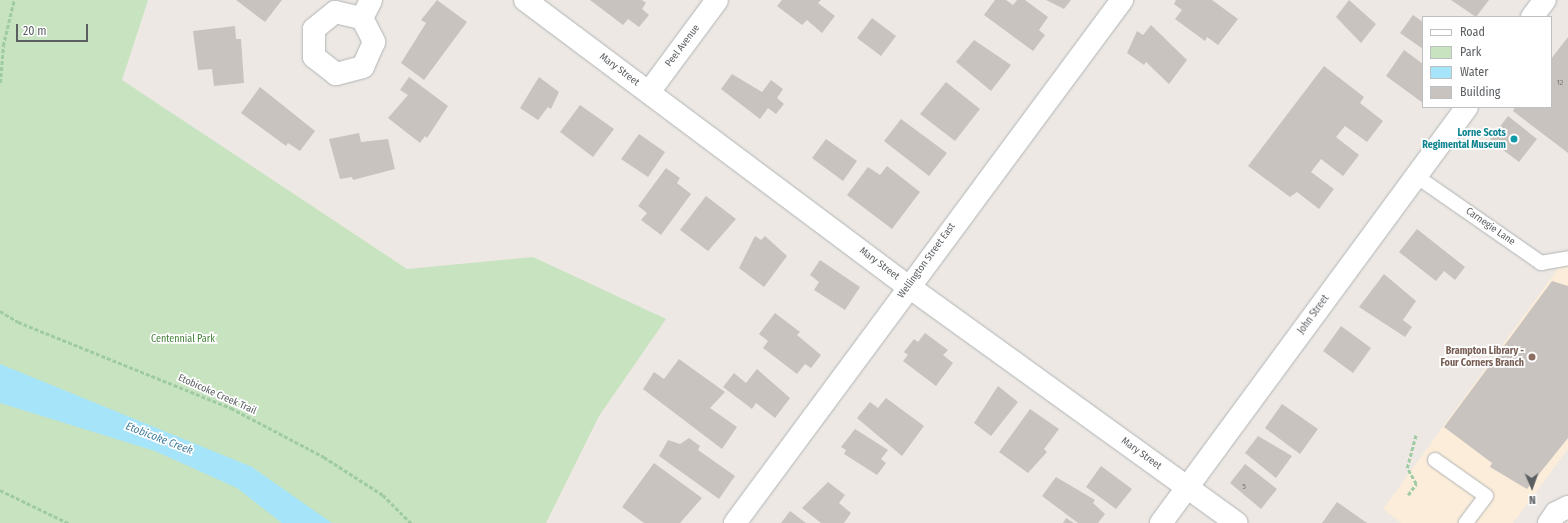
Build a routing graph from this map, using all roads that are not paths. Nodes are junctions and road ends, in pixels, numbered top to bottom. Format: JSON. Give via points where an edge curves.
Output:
{"nodes":[{"id":1,"x":525,"y":0,"type":"edge"},
{"id":2,"x":717,"y":0,"type":"edge"},
{"id":3,"x":1122,"y":0,"type":"edge"},
{"id":4,"x":1545,"y":0,"type":"edge"},
{"id":5,"x":1533,"y":16,"type":"edge"},
{"id":6,"x":649,"y":92,"type":"junction"},
{"id":7,"x":1466,"y":108,"type":"edge"},
{"id":8,"x":1416,"y":176,"type":"junction"},
{"id":9,"x":1568,"y":258,"type":"edge"},
{"id":10,"x":908,"y":286,"type":"junction"},
{"id":11,"x":1435,"y":460,"type":"dead end"},
{"id":12,"x":1188,"y":488,"type":"junction"},
{"id":13,"x":1568,"y":507,"type":"edge"},
{"id":14,"x":735,"y":523,"type":"edge"},
{"id":15,"x":1161,"y":523,"type":"edge"},
{"id":16,"x":1237,"y":523,"type":"edge"},
{"id":17,"x":1466,"y":523,"type":"edge"},
{"id":18,"x":1549,"y":523,"type":"edge"}],
"edges":[{"from":1,"to":6,"type":"street","name":"Mary Street"},
{"from":2,"to":6,"type":"street","name":"Peel Avenue"},
{"from":3,"to":10,"type":"street","name":"Wellington Street East"},
{"from":4,"to":5,"type":"street"},
{"from":6,"to":10,"type":"street","name":"Mary Street"},
{"from":7,"to":8,"type":"street","name":"John Street"},
{"from":8,"to":9,"type":"lane","name":"Carnegie Lane","via":[[1541,263]]},
{"from":8,"to":12,"type":"street","name":"John Street"},
{"from":10,"to":12,"type":"street","name":"Mary Street"},
{"from":10,"to":14,"type":"street","name":"Wellington Street East"},
{"from":11,"to":17,"type":"lane","via":[[1486,496]]},
{"from":12,"to":15,"type":"street","name":"John Street"},
{"from":12,"to":16,"type":"street","name":"Mary Street"},
{"from":13,"to":18,"type":"street","via":[[1556,513]]}]}
